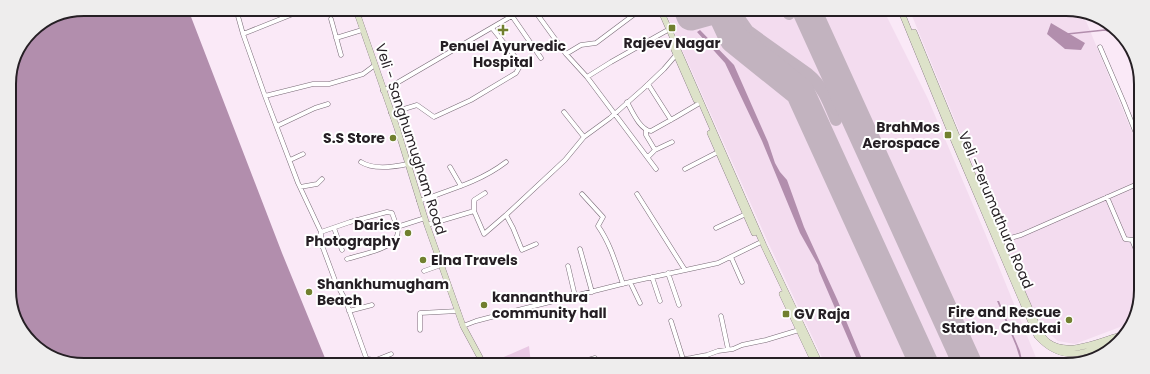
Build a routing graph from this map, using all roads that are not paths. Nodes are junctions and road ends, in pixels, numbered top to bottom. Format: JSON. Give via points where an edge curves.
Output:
{"nodes":[{"id":1,"x":238,"y":16,"type":"edge"},
{"id":2,"x":288,"y":16,"type":"edge"},
{"id":3,"x":358,"y":16,"type":"edge"},
{"id":4,"x":512,"y":16,"type":"joint"},
{"id":5,"x":539,"y":16,"type":"edge"},
{"id":6,"x":632,"y":16,"type":"edge"},
{"id":7,"x":659,"y":16,"type":"edge"},
{"id":8,"x":664,"y":16,"type":"edge"},
{"id":9,"x":903,"y":16,"type":"edge"},
{"id":10,"x":907,"y":16,"type":"edge"},
{"id":11,"x":331,"y":19,"type":"dead end"},
{"id":12,"x":492,"y":28,"type":"junction"},
{"id":13,"x":362,"y":30,"type":"junction"},
{"id":14,"x":666,"y":32,"type":"junction"},
{"id":15,"x":243,"y":34,"type":"junction"},
{"id":16,"x":336,"y":38,"type":"junction"},
{"id":17,"x":1100,"y":47,"type":"dead end"},
{"id":18,"x":566,"y":54,"type":"junction"},
{"id":19,"x":676,"y":55,"type":"junction"},
{"id":20,"x":341,"y":56,"type":"dead end"},
{"id":21,"x":541,"y":58,"type":"dead end"},
{"id":22,"x":375,"y":65,"type":"junction"},
{"id":23,"x":587,"y":77,"type":"junction"},
{"id":24,"x":648,"y":84,"type":"junction"},
{"id":25,"x":383,"y":91,"type":"junction"},
{"id":26,"x":265,"y":96,"type":"junction"},
{"id":27,"x":627,"y":102,"type":"junction"},
{"id":28,"x":328,"y":104,"type":"dead end"},
{"id":29,"x":698,"y":104,"type":"junction"},
{"id":30,"x":564,"y":112,"type":"dead end"},
{"id":31,"x":391,"y":113,"type":"junction"},
{"id":32,"x":615,"y":114,"type":"junction"},
{"id":33,"x":671,"y":120,"type":"junction"},
{"id":34,"x":277,"y":126,"type":"junction"},
{"id":35,"x":1134,"y":128,"type":"edge"},
{"id":36,"x":646,"y":130,"type":"junction"},
{"id":37,"x":584,"y":137,"type":"junction"},
{"id":38,"x":672,"y":142,"type":"dead end"},
{"id":39,"x":655,"y":150,"type":"junction"},
{"id":40,"x":718,"y":152,"type":"junction"},
{"id":41,"x":303,"y":154,"type":"dead end"},
{"id":42,"x":648,"y":157,"type":"junction"},
{"id":43,"x":290,"y":160,"type":"junction"},
{"id":44,"x":361,"y":162,"type":"dead end"},
{"id":45,"x":506,"y":162,"type":"dead end"},
{"id":46,"x":408,"y":164,"type":"junction"},
{"id":47,"x":450,"y":167,"type":"dead end"},
{"id":48,"x":656,"y":169,"type":"dead end"},
{"id":49,"x":685,"y":170,"type":"dead end"},
{"id":50,"x":322,"y":179,"type":"dead end"},
{"id":51,"x":1134,"y":185,"type":"edge"},
{"id":52,"x":461,"y":186,"type":"junction"},
{"id":53,"x":300,"y":188,"type":"junction"},
{"id":54,"x":485,"y":193,"type":"dead end"},
{"id":55,"x":582,"y":194,"type":"dead end"},
{"id":56,"x":637,"y":194,"type":"dead end"},
{"id":57,"x":1107,"y":197,"type":"junction"},
{"id":58,"x":420,"y":202,"type":"junction"},
{"id":59,"x":474,"y":211,"type":"junction"},
{"id":60,"x":746,"y":214,"type":"junction"},
{"id":61,"x":506,"y":215,"type":"junction"},
{"id":62,"x":425,"y":218,"type":"junction"},
{"id":63,"x":427,"y":225,"type":"junction"},
{"id":64,"x":397,"y":227,"type":"junction"},
{"id":65,"x":334,"y":228,"type":"junction"},
{"id":66,"x":716,"y":228,"type":"dead end"},
{"id":67,"x":321,"y":232,"type":"junction"},
{"id":68,"x":1000,"y":240,"type":"junction"},
{"id":69,"x":1132,"y":240,"type":"joint"},
{"id":70,"x":759,"y":243,"type":"junction"},
{"id":71,"x":536,"y":244,"type":"dead end"},
{"id":72,"x":1134,"y":245,"type":"edge"},
{"id":73,"x":580,"y":249,"type":"dead end"},
{"id":74,"x":342,"y":250,"type":"dead end"},
{"id":75,"x":731,"y":257,"type":"junction"},
{"id":76,"x":347,"y":259,"type":"dead end"},
{"id":77,"x":441,"y":265,"type":"junction"},
{"id":78,"x":568,"y":266,"type":"dead end"},
{"id":79,"x":686,"y":270,"type":"junction"},
{"id":80,"x":424,"y":272,"type":"dead end"},
{"id":81,"x":668,"y":273,"type":"junction"},
{"id":82,"x":652,"y":277,"type":"junction"},
{"id":83,"x":630,"y":282,"type":"junction"},
{"id":84,"x":742,"y":282,"type":"dead end"},
{"id":85,"x":623,"y":284,"type":"junction"},
{"id":86,"x":592,"y":292,"type":"junction"},
{"id":87,"x":575,"y":296,"type":"junction"},
{"id":88,"x":660,"y":301,"type":"dead end"},
{"id":89,"x":640,"y":303,"type":"dead end"},
{"id":90,"x":372,"y":305,"type":"dead end"},
{"id":91,"x":679,"y":305,"type":"dead end"},
{"id":92,"x":349,"y":311,"type":"junction"},
{"id":93,"x":458,"y":311,"type":"junction"},
{"id":94,"x":721,"y":316,"type":"dead end"},
{"id":95,"x":671,"y":322,"type":"dead end"},
{"id":96,"x":463,"y":326,"type":"junction"},
{"id":97,"x":420,"y":330,"type":"dead end"},
{"id":98,"x":799,"y":330,"type":"junction"},
{"id":99,"x":1114,"y":337,"type":"edge"},
{"id":100,"x":1105,"y":345,"type":"edge"},
{"id":101,"x":728,"y":349,"type":"junction"},
{"id":102,"x":391,"y":354,"type":"dead end"},
{"id":103,"x":367,"y":358,"type":"edge"},
{"id":104,"x":381,"y":358,"type":"edge"},
{"id":105,"x":480,"y":358,"type":"edge"},
{"id":106,"x":683,"y":358,"type":"edge"},
{"id":107,"x":688,"y":358,"type":"edge"},
{"id":108,"x":812,"y":358,"type":"edge"},
{"id":109,"x":817,"y":358,"type":"edge"}],
"edges":[{"from":1,"to":15,"type":"street"},
{"from":2,"to":15,"type":"street"},
{"from":3,"to":13,"type":"main road","name":"Veli - Sanghumugham Road"},
{"from":4,"to":12,"type":"street"},
{"from":4,"to":21,"type":"street"},
{"from":5,"to":18,"type":"street"},
{"from":6,"to":18,"type":"street","via":[[596,43],[580,46]]},
{"from":7,"to":14,"type":"main road"},
{"from":8,"to":109,"type":"main road","via":[[764,246]]},
{"from":9,"to":100,"type":"main road","name":"Veli -Perumathura Road","via":[[1037,336],[1053,350],[1064,354],[1074,354]]},
{"from":10,"to":68,"type":"main road"},
{"from":11,"to":16,"type":"street"},
{"from":12,"to":25,"type":"street"},
{"from":12,"to":31,"type":"street","via":[[520,63],[516,72],[471,100],[434,117],[417,105]]},
{"from":13,"to":16,"type":"street"},
{"from":13,"to":22,"type":"main road","name":"Veli - Sanghumugham Road"},
{"from":14,"to":19,"type":"main road"},
{"from":14,"to":23,"type":"street"},
{"from":15,"to":26,"type":"street"},
{"from":16,"to":20,"type":"street"},
{"from":17,"to":35,"type":"street"},
{"from":18,"to":23,"type":"street"},
{"from":19,"to":24,"type":"street"},
{"from":19,"to":29,"type":"main road"},
{"from":22,"to":25,"type":"main road","name":"Veli - Sanghumugham Road"},
{"from":22,"to":26,"type":"street","via":[[364,74],[329,84],[312,84]]},
{"from":23,"to":32,"type":"street"},
{"from":24,"to":27,"type":"street"},
{"from":24,"to":33,"type":"street"},
{"from":25,"to":31,"type":"main road","name":"Veli - Sanghumugham Road"},
{"from":26,"to":34,"type":"street"},
{"from":27,"to":32,"type":"street"},
{"from":27,"to":36,"type":"street"},
{"from":28,"to":34,"type":"street"},
{"from":29,"to":33,"type":"street"},
{"from":29,"to":40,"type":"main road"},
{"from":30,"to":37,"type":"street"},
{"from":31,"to":46,"type":"main road","name":"Veli - Sanghumugham Road"},
{"from":32,"to":37,"type":"street"},
{"from":32,"to":42,"type":"street"},
{"from":33,"to":36,"type":"street","via":[[651,131]]},
{"from":34,"to":43,"type":"street"},
{"from":36,"to":39,"type":"street"},
{"from":37,"to":61,"type":"street","via":[[565,160]]},
{"from":38,"to":39,"type":"street"},
{"from":39,"to":42,"type":"street"},
{"from":40,"to":49,"type":"street"},
{"from":40,"to":60,"type":"main road"},
{"from":41,"to":43,"type":"street"},
{"from":42,"to":48,"type":"street"},
{"from":43,"to":53,"type":"street"},
{"from":44,"to":46,"type":"street","via":[[367,166],[394,167]]},
{"from":45,"to":52,"type":"street","via":[[492,172]]},
{"from":46,"to":58,"type":"main road","name":"Veli - Sanghumugham Road"},
{"from":47,"to":52,"type":"street"},
{"from":50,"to":53,"type":"street","via":[[317,184]]},
{"from":51,"to":57,"type":"street"},
{"from":52,"to":58,"type":"street"},
{"from":53,"to":67,"type":"street"},
{"from":54,"to":59,"type":"street","via":[[474,200]]},
{"from":55,"to":85,"type":"street","via":[[603,217],[598,226]]},
{"from":56,"to":79,"type":"street"},
{"from":57,"to":68,"type":"street","via":[[1021,235]]},
{"from":57,"to":69,"type":"street","via":[[1125,239]]},
{"from":58,"to":62,"type":"main road","name":"Veli - Sanghumugham Road"},
{"from":59,"to":61,"type":"street","via":[[484,234]]},
{"from":59,"to":63,"type":"street"},
{"from":60,"to":66,"type":"street"},
{"from":60,"to":70,"type":"main road"},
{"from":61,"to":71,"type":"street","via":[[522,250]]},
{"from":62,"to":63,"type":"main road","name":"Veli - Sanghumugham Road"},
{"from":62,"to":64,"type":"street"},
{"from":63,"to":77,"type":"main road","name":"Veli - Sanghumugham Road"},
{"from":64,"to":65,"type":"street","via":[[392,213],[387,212]]},
{"from":64,"to":76,"type":"street","via":[[397,236],[391,243]]},
{"from":65,"to":67,"type":"street"},
{"from":65,"to":74,"type":"street"},
{"from":67,"to":92,"type":"street","via":[[321,243]]},
{"from":68,"to":99,"type":"main road","via":[[1039,330],[1047,341],[1056,347],[1068,349]]},
{"from":69,"to":72,"type":"street"},
{"from":70,"to":75,"type":"street"},
{"from":70,"to":98,"type":"main road"},
{"from":73,"to":86,"type":"street"},
{"from":75,"to":79,"type":"street","via":[[718,263]]},
{"from":75,"to":84,"type":"street"},
{"from":77,"to":80,"type":"street"},
{"from":77,"to":93,"type":"main road","name":"Veli - Sanghumugham Road"},
{"from":78,"to":87,"type":"street"},
{"from":79,"to":81,"type":"street"},
{"from":81,"to":82,"type":"street"},
{"from":81,"to":91,"type":"street"},
{"from":82,"to":83,"type":"street"},
{"from":82,"to":88,"type":"street"},
{"from":83,"to":85,"type":"street"},
{"from":83,"to":89,"type":"street"},
{"from":85,"to":86,"type":"street"},
{"from":86,"to":87,"type":"street"},
{"from":87,"to":96,"type":"street"},
{"from":90,"to":92,"type":"street"},
{"from":92,"to":103,"type":"street"},
{"from":93,"to":96,"type":"main road","name":"Veli - Sanghumugham Road"},
{"from":93,"to":97,"type":"street","via":[[420,313]]},
{"from":94,"to":101,"type":"street"},
{"from":95,"to":106,"type":"street"},
{"from":96,"to":105,"type":"main road","name":"Veli - Sanghumugham Road"},
{"from":98,"to":101,"type":"street"},
{"from":98,"to":108,"type":"main road"},
{"from":101,"to":107,"type":"street"},
{"from":102,"to":104,"type":"street"}]}
